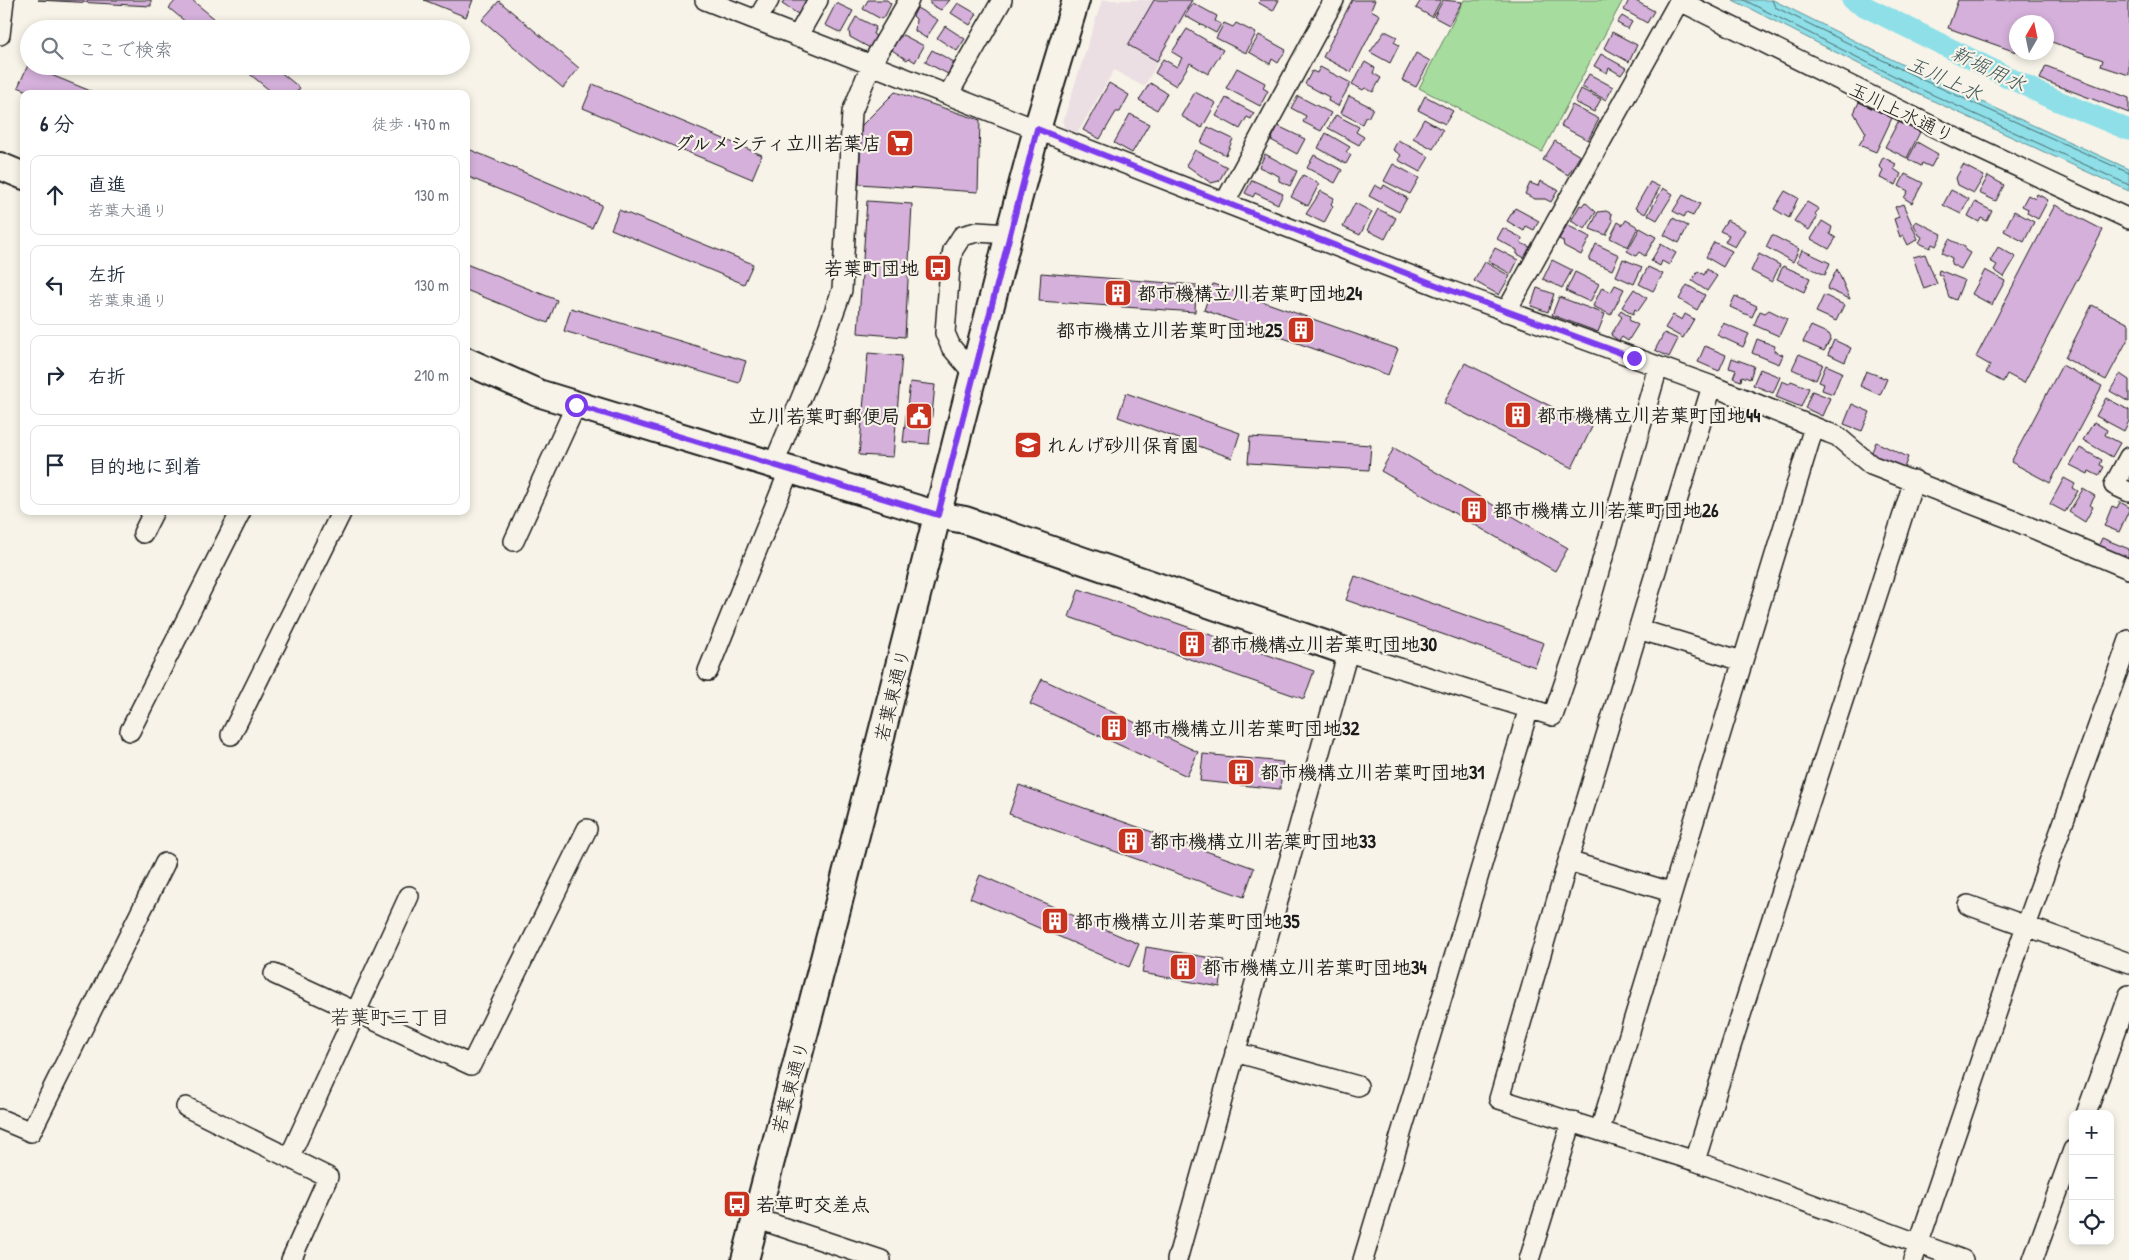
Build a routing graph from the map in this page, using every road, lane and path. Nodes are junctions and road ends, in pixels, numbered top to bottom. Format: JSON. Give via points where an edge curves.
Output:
{"nodes":[{"id":1,"x":4,"y":0,"type":"edge"},
{"id":2,"x":705,"y":0,"type":"edge"},
{"id":3,"x":769,"y":0,"type":"edge"},
{"id":4,"x":818,"y":0,"type":"edge"},
{"id":5,"x":909,"y":0,"type":"edge"},
{"id":6,"x":1002,"y":0,"type":"edge"},
{"id":7,"x":1076,"y":0,"type":"edge"},
{"id":8,"x":1334,"y":0,"type":"edge"},
{"id":9,"x":1679,"y":0,"type":"edge"},
{"id":10,"x":758,"y":20,"type":"junction"},
{"id":11,"x":0,"y":35,"type":"edge"},
{"id":12,"x":797,"y":37,"type":"junction"},
{"id":13,"x":871,"y":65,"type":"junction"},
{"id":14,"x":948,"y":95,"type":"junction"},
{"id":15,"x":1037,"y":129,"type":"junction"},
{"id":16,"x":0,"y":166,"type":"edge"},
{"id":17,"x":20,"y":174,"type":"edge"},
{"id":18,"x":1225,"y":202,"type":"junction"},
{"id":19,"x":2129,"y":219,"type":"edge"},
{"id":20,"x":1009,"y":234,"type":"junction"},
{"id":21,"x":1506,"y":312,"type":"junction"},
{"id":22,"x":470,"y":363,"type":"edge"},
{"id":23,"x":1658,"y":367,"type":"junction"},
{"id":24,"x":974,"y":374,"type":"junction"},
{"id":25,"x":1712,"y":386,"type":"junction"},
{"id":26,"x":576,"y":405,"type":"junction"},
{"id":27,"x":1814,"y":427,"type":"junction"},
{"id":28,"x":2129,"y":457,"type":"edge"},
{"id":29,"x":781,"y":468,"type":"junction"},
{"id":30,"x":1914,"y":480,"type":"junction"},
{"id":31,"x":2129,"y":492,"type":"edge"},
{"id":32,"x":152,"y":515,"type":"edge"},
{"id":33,"x":240,"y":515,"type":"edge"},
{"id":34,"x":340,"y":515,"type":"edge"},
{"id":35,"x":938,"y":515,"type":"junction"},
{"id":36,"x":143,"y":533,"type":"dead end"},
{"id":37,"x":514,"y":542,"type":"dead end"},
{"id":38,"x":2129,"y":569,"type":"edge"},
{"id":39,"x":1638,"y":629,"type":"junction"},
{"id":40,"x":2129,"y":640,"type":"edge"},
{"id":41,"x":1348,"y":652,"type":"junction"},
{"id":42,"x":1742,"y":661,"type":"junction"},
{"id":43,"x":708,"y":671,"type":"dead end"},
{"id":44,"x":1529,"y":708,"type":"junction"},
{"id":45,"x":130,"y":731,"type":"dead end"},
{"id":46,"x":231,"y":735,"type":"dead end"},
{"id":47,"x":587,"y":829,"type":"dead end"},
{"id":48,"x":1568,"y":861,"type":"junction"},
{"id":49,"x":165,"y":862,"type":"dead end"},
{"id":50,"x":1671,"y":892,"type":"junction"},
{"id":51,"x":409,"y":896,"type":"dead end"},
{"id":52,"x":1968,"y":905,"type":"dead end"},
{"id":53,"x":2026,"y":926,"type":"junction"},
{"id":54,"x":2129,"y":963,"type":"edge"},
{"id":55,"x":274,"y":974,"type":"dead end"},
{"id":56,"x":2129,"y":995,"type":"edge"},
{"id":57,"x":356,"y":1014,"type":"junction"},
{"id":58,"x":1235,"y":1052,"type":"junction"},
{"id":59,"x":1358,"y":1086,"type":"dead end"},
{"id":60,"x":186,"y":1107,"type":"dead end"},
{"id":61,"x":2087,"y":1110,"type":"edge"},
{"id":62,"x":0,"y":1119,"type":"edge"},
{"id":63,"x":1572,"y":1121,"type":"junction"},
{"id":64,"x":1600,"y":1130,"type":"junction"},
{"id":65,"x":2071,"y":1155,"type":"edge"},
{"id":66,"x":289,"y":1158,"type":"junction"},
{"id":67,"x":1695,"y":1161,"type":"junction"},
{"id":68,"x":755,"y":1218,"type":"junction"},
{"id":69,"x":1916,"y":1252,"type":"edge"},
{"id":70,"x":862,"y":1257,"type":"edge"},
{"id":71,"x":291,"y":1260,"type":"edge"},
{"id":72,"x":745,"y":1260,"type":"edge"},
{"id":73,"x":881,"y":1260,"type":"edge"},
{"id":74,"x":1177,"y":1260,"type":"edge"},
{"id":75,"x":1363,"y":1260,"type":"edge"},
{"id":76,"x":1529,"y":1260,"type":"edge"},
{"id":77,"x":1963,"y":1260,"type":"edge"},
{"id":78,"x":2033,"y":1260,"type":"edge"}],
"edges":[{"from":1,"to":11,"type":"street"},
{"from":2,"to":10,"type":"street"},
{"from":3,"to":10,"type":"street"},
{"from":4,"to":12,"type":"street"},
{"from":5,"to":13,"type":"street"},
{"from":6,"to":14,"type":"street"},
{"from":7,"to":15,"type":"street","name":"若葉東通り"},
{"from":8,"to":18,"type":"street"},
{"from":9,"to":19,"type":"street","name":"玉川上水通り","via":[[1956,138]]},
{"from":9,"to":21,"type":"street"},
{"from":10,"to":12,"type":"street"},
{"from":12,"to":13,"type":"street"},
{"from":13,"to":14,"type":"street"},
{"from":13,"to":29,"type":"street","via":[[852,112],[842,290]]},
{"from":14,"to":15,"type":"street"},
{"from":15,"to":18,"type":"street"},
{"from":15,"to":20,"type":"street","name":"若葉東通り"},
{"from":16,"to":17,"type":"street"},
{"from":18,"to":21,"type":"street"},
{"from":20,"to":24,"type":"street","name":"若葉東通り"},
{"from":20,"to":24,"type":"street","via":[[977,232],[962,236],[953,250],[945,333],[951,348]]},
{"from":21,"to":23,"type":"street"},
{"from":22,"to":26,"type":"street","via":[[538,393]]},
{"from":23,"to":25,"type":"street"},
{"from":23,"to":44,"type":"street","via":[[1580,637],[1553,716]]},
{"from":24,"to":35,"type":"street","name":"若葉東通り"},
{"from":25,"to":27,"type":"street"},
{"from":25,"to":39,"type":"street"},
{"from":26,"to":29,"type":"street"},
{"from":26,"to":37,"type":"street"},
{"from":27,"to":30,"type":"street","via":[[1837,436],[1870,465]]},
{"from":27,"to":42,"type":"street"},
{"from":28,"to":31,"type":"street","via":[[2114,486]]},
{"from":29,"to":35,"type":"street"},
{"from":29,"to":43,"type":"street"},
{"from":30,"to":38,"type":"street"},
{"from":30,"to":67,"type":"street","via":[[1851,680],[1753,970]]},
{"from":32,"to":36,"type":"street"},
{"from":33,"to":45,"type":"street"},
{"from":34,"to":46,"type":"street"},
{"from":35,"to":41,"type":"street","via":[[965,520]]},
{"from":35,"to":68,"type":"street","name":"若葉東通り"},
{"from":39,"to":42,"type":"street"},
{"from":39,"to":48,"type":"street"},
{"from":40,"to":53,"type":"street"},
{"from":41,"to":44,"type":"street"},
{"from":41,"to":58,"type":"street"},
{"from":42,"to":50,"type":"street"},
{"from":44,"to":75,"type":"street"},
{"from":47,"to":57,"type":"street","via":[[471,1065]]},
{"from":48,"to":50,"type":"street"},
{"from":48,"to":63,"type":"street","via":[[1499,1098]]},
{"from":49,"to":62,"type":"street","via":[[31,1132]]},
{"from":50,"to":64,"type":"street"},
{"from":51,"to":57,"type":"street"},
{"from":52,"to":53,"type":"street"},
{"from":53,"to":54,"type":"street"},
{"from":53,"to":69,"type":"street"},
{"from":55,"to":57,"type":"street"},
{"from":56,"to":61,"type":"street"},
{"from":57,"to":66,"type":"street"},
{"from":58,"to":59,"type":"street"},
{"from":58,"to":74,"type":"street","via":[[1227,1090]]},
{"from":60,"to":66,"type":"street"},
{"from":63,"to":64,"type":"street"},
{"from":63,"to":76,"type":"street"},
{"from":64,"to":67,"type":"street"},
{"from":65,"to":78,"type":"street"},
{"from":66,"to":71,"type":"street","via":[[328,1177]]},
{"from":67,"to":69,"type":"street"},
{"from":68,"to":70,"type":"street"},
{"from":68,"to":72,"type":"street","name":"若葉東通り"},
{"from":69,"to":77,"type":"street"},
{"from":70,"to":73,"type":"street"}]}
